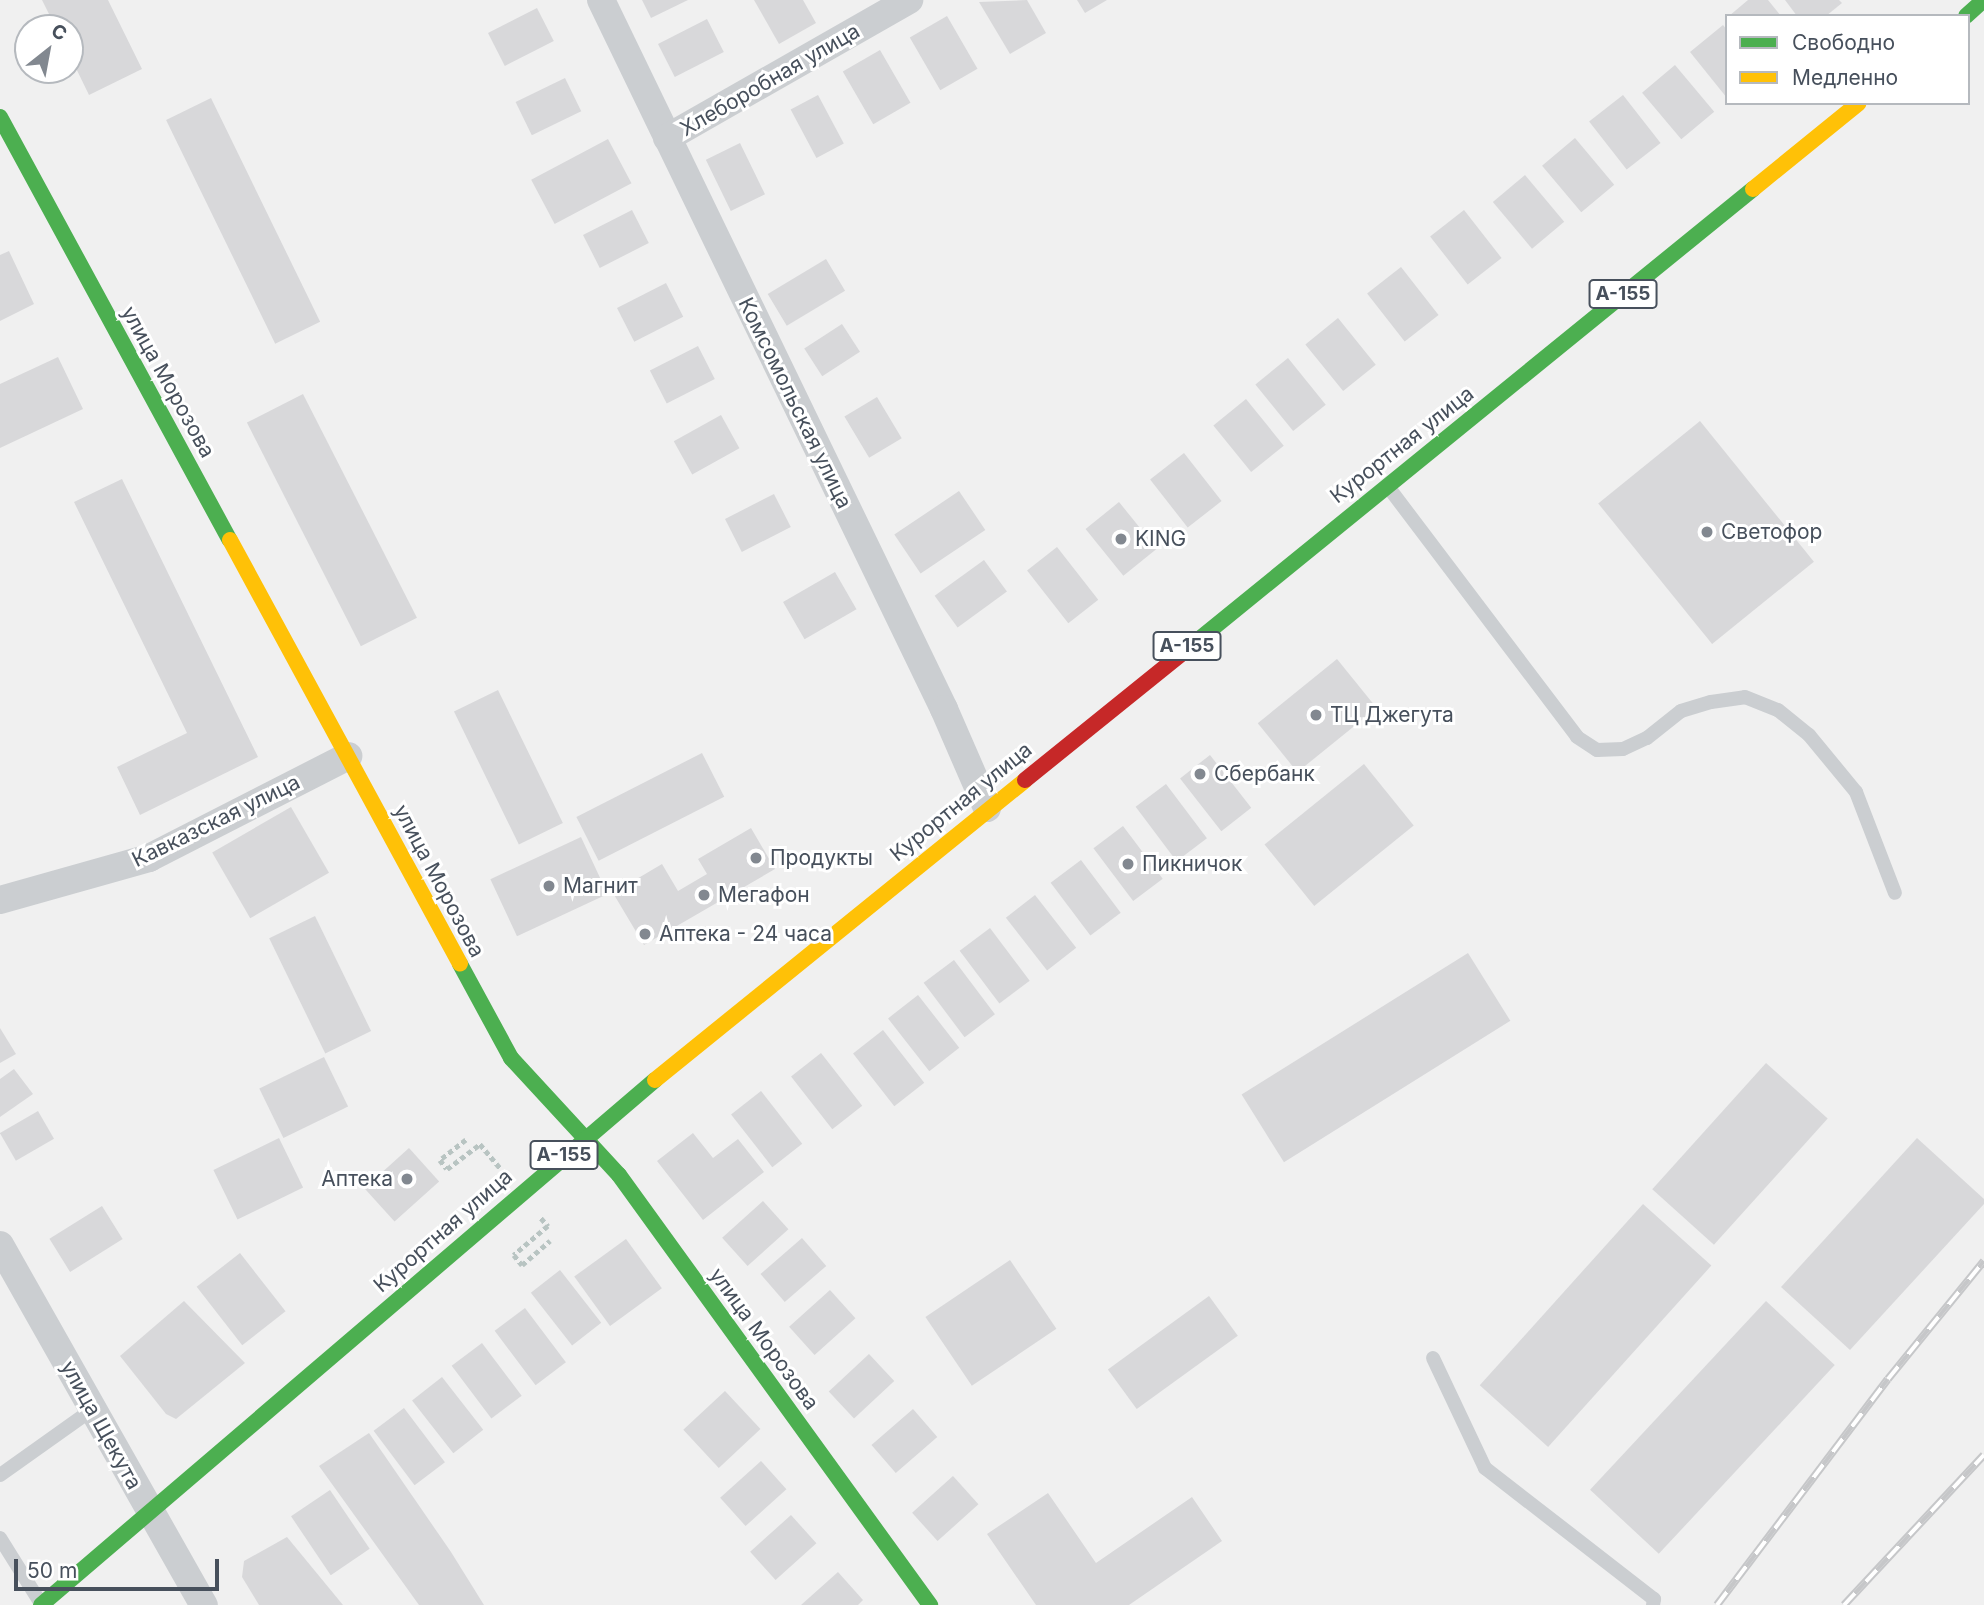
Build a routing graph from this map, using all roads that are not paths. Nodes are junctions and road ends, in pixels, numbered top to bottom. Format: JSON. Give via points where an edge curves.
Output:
{"nodes":[{"id":1,"x":601,"y":0,"type":"edge"},
{"id":2,"x":909,"y":0,"type":"edge"},
{"id":3,"x":1984,"y":0,"type":"edge"},
{"id":4,"x":1968,"y":14,"type":"edge"},
{"id":5,"x":1856,"y":105,"type":"edge"},
{"id":6,"x":0,"y":117,"type":"edge"},
{"id":7,"x":667,"y":138,"type":"junction"},
{"id":8,"x":1386,"y":484,"type":"junction"},
{"id":9,"x":348,"y":756,"type":"junction"},
{"id":10,"x":987,"y":808,"type":"junction"},
{"id":11,"x":1895,"y":892,"type":"dead end"},
{"id":12,"x":0,"y":900,"type":"edge"},
{"id":13,"x":583,"y":1139,"type":"junction"},
{"id":14,"x":0,"y":1245,"type":"edge"},
{"id":15,"x":1433,"y":1358,"type":"dead end"},
{"id":16,"x":93,"y":1409,"type":"junction"},
{"id":17,"x":0,"y":1475,"type":"edge"},
{"id":18,"x":149,"y":1510,"type":"junction"},
{"id":19,"x":0,"y":1538,"type":"edge"},
{"id":20,"x":42,"y":1605,"type":"edge"},
{"id":21,"x":204,"y":1605,"type":"edge"},
{"id":22,"x":930,"y":1605,"type":"edge"},
{"id":23,"x":1653,"y":1605,"type":"edge"}],
"edges":[{"from":1,"to":7,"type":"street","name":"Комсомольская улица"},
{"from":2,"to":7,"type":"street","name":"Хлеборобная улица"},
{"from":3,"to":4,"type":"main road"},
{"from":5,"to":8,"type":"main road","name":"Курортная улица","number":"А-155"},
{"from":6,"to":9,"type":"main road","name":"улица Морозова"},
{"from":7,"to":10,"type":"street","name":"Комсомольская улица","via":[[944,709]]},
{"from":8,"to":10,"type":"main road","name":"Курортная улица","number":"А-155"},
{"from":8,"to":11,"type":"lane","via":[[1577,737],[1597,750],[1623,749],[1647,738],[1681,711],[1711,702],[1745,697],[1778,710],[1809,735],[1856,792]]},
{"from":9,"to":12,"type":"street","name":"Кавказская улица","via":[[149,858]]},
{"from":9,"to":13,"type":"main road","name":"улица Морозова","via":[[511,1058]]},
{"from":10,"to":13,"type":"main road","name":"Курортная улица","number":"А-155"},
{"from":13,"to":18,"type":"main road","name":"Курортная улица","number":"А-155"},
{"from":13,"to":22,"type":"main road","name":"улица Морозова","via":[[620,1175]]},
{"from":14,"to":16,"type":"street","name":"улица Щекута"},
{"from":15,"to":23,"type":"lane","via":[[1485,1468],[1654,1599]]},
{"from":16,"to":17,"type":"lane"},
{"from":16,"to":18,"type":"street","name":"улица Щекута"},
{"from":18,"to":20,"type":"main road","name":"Курортная улица","number":"А-155"},
{"from":18,"to":21,"type":"street","name":"улица Щекута"},
{"from":19,"to":20,"type":"lane"}]}
